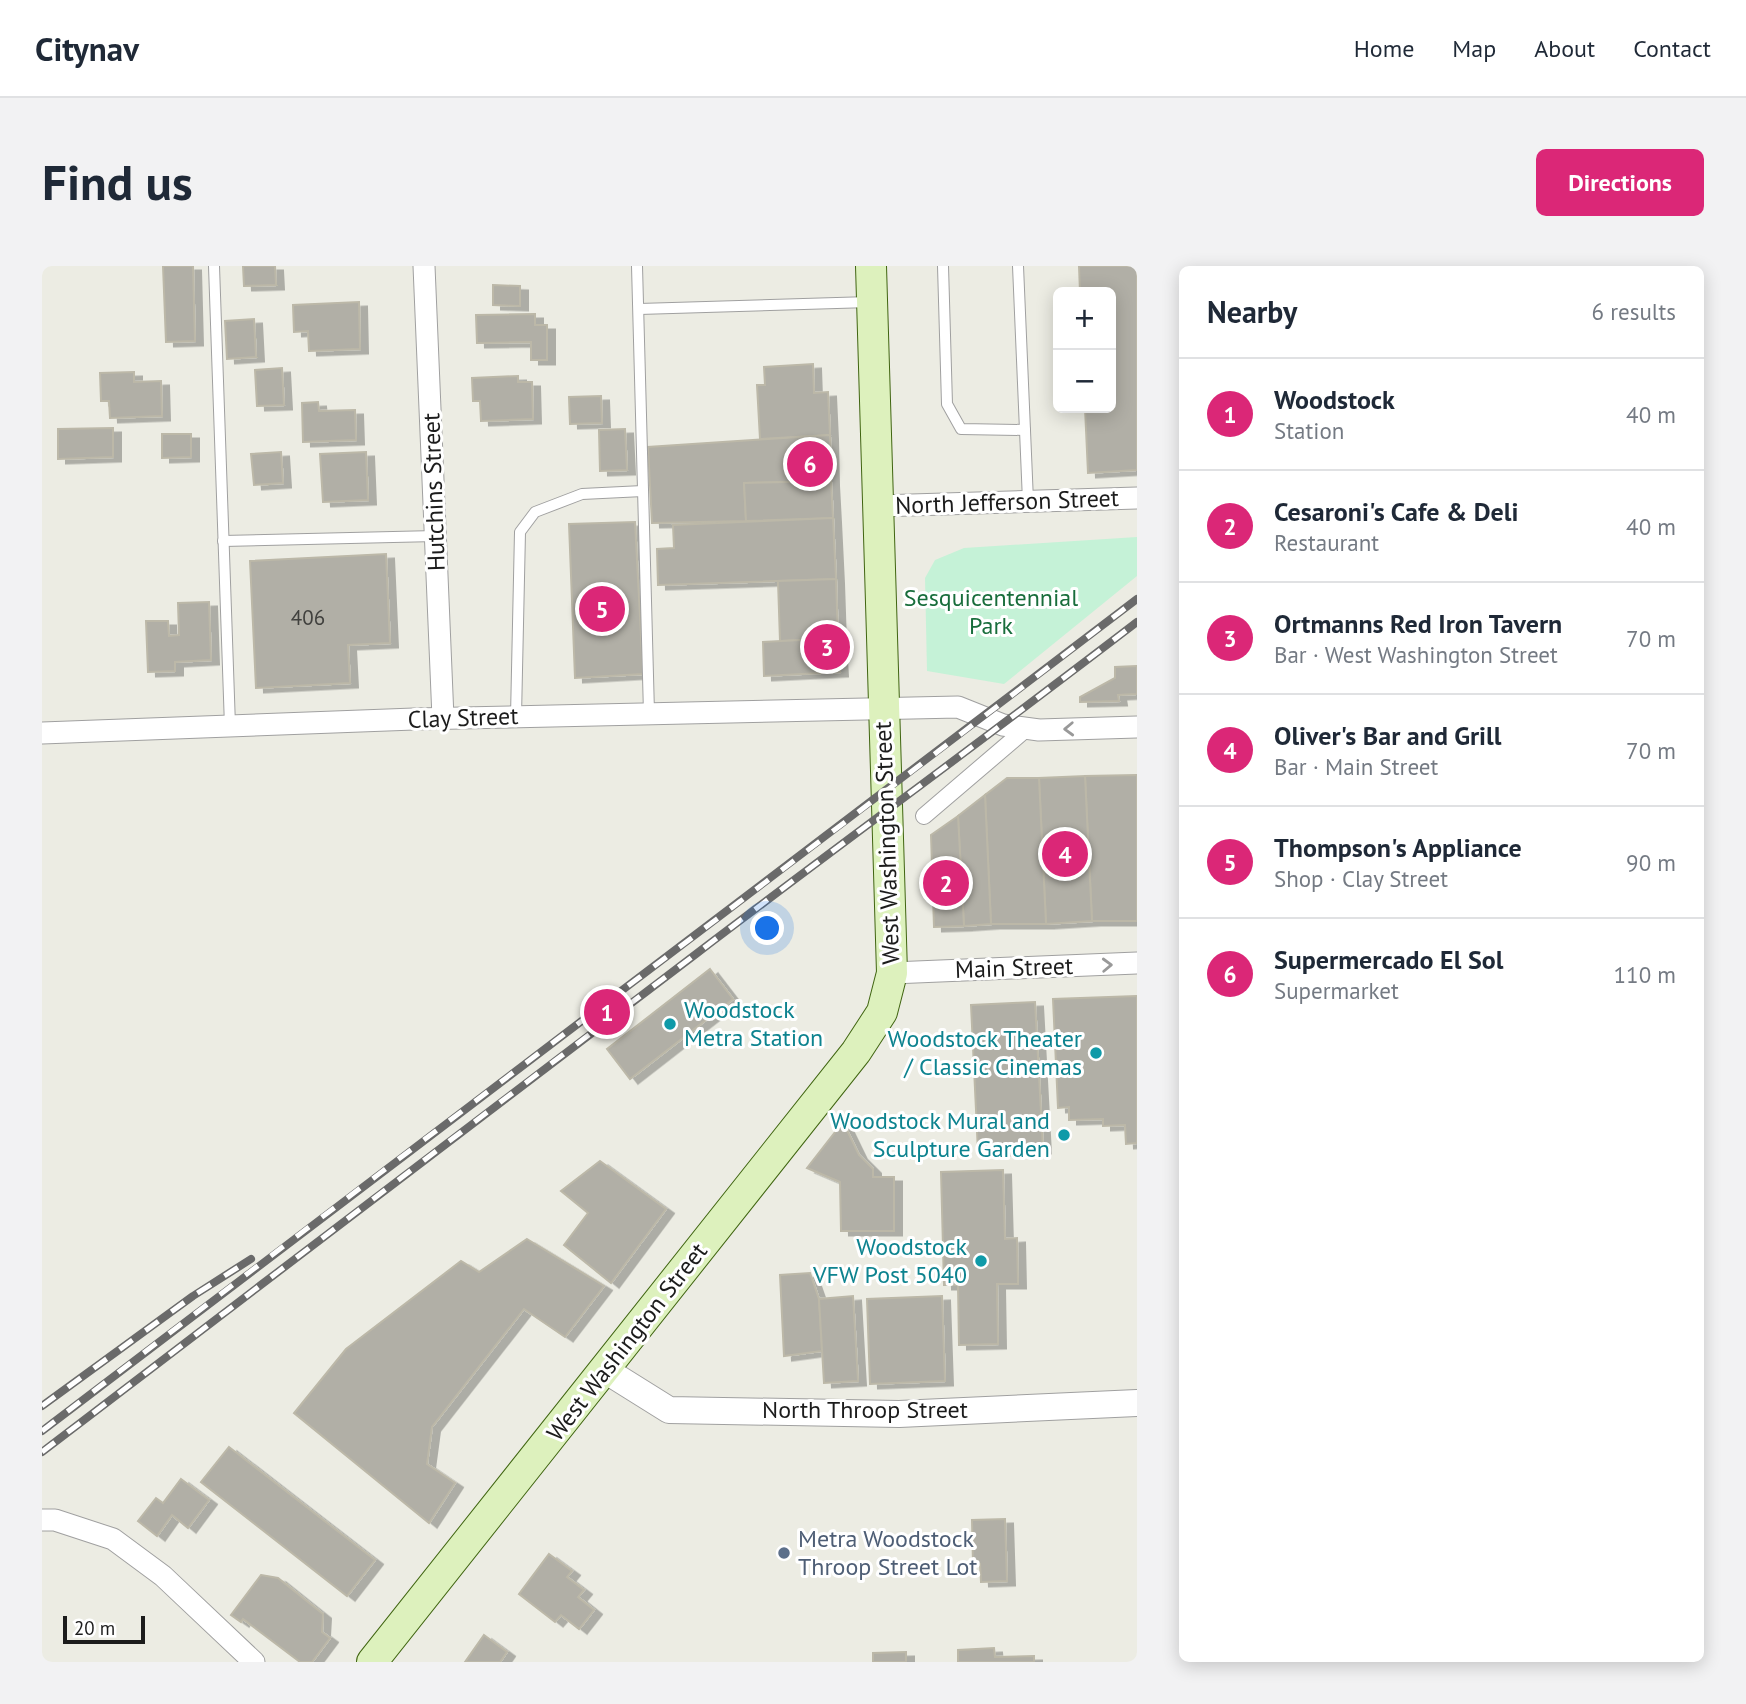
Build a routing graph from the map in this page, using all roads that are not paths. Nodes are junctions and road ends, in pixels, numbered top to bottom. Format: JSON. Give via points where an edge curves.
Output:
{"nodes":[{"id":1,"x":214,"y":266,"type":"edge"},
{"id":2,"x":424,"y":266,"type":"edge"},
{"id":3,"x":637,"y":266,"type":"edge"},
{"id":4,"x":871,"y":266,"type":"edge"},
{"id":5,"x":943,"y":266,"type":"edge"},
{"id":6,"x":1018,"y":266,"type":"edge"},
{"id":7,"x":872,"y":302,"type":"junction"},
{"id":8,"x":639,"y":309,"type":"junction"},
{"id":9,"x":1025,"y":430,"type":"junction"},
{"id":10,"x":643,"y":491,"type":"junction"},
{"id":11,"x":1137,"y":498,"type":"edge"},
{"id":12,"x":1028,"y":501,"type":"junction"},
{"id":13,"x":878,"y":506,"type":"junction"},
{"id":14,"x":436,"y":536,"type":"junction"},
{"id":15,"x":223,"y":541,"type":"junction"},
{"id":16,"x":884,"y":707,"type":"junction"},
{"id":17,"x":649,"y":713,"type":"junction"},
{"id":18,"x":516,"y":716,"type":"junction"},
{"id":19,"x":443,"y":719,"type":"junction"},
{"id":20,"x":230,"y":726,"type":"junction"},
{"id":21,"x":1137,"y":726,"type":"edge"},
{"id":22,"x":1027,"y":728,"type":"junction"},
{"id":23,"x":42,"y":733,"type":"edge"},
{"id":24,"x":924,"y":816,"type":"dead end"},
{"id":25,"x":1137,"y":963,"type":"edge"},
{"id":26,"x":892,"y":973,"type":"junction"},
{"id":27,"x":605,"y":1370,"type":"junction"},
{"id":28,"x":1137,"y":1403,"type":"edge"},
{"id":29,"x":42,"y":1520,"type":"edge"},
{"id":30,"x":254,"y":1662,"type":"edge"},
{"id":31,"x":373,"y":1662,"type":"edge"}],
"edges":[{"from":1,"to":15,"type":"lane"},
{"from":2,"to":14,"type":"street","name":"Hutchins Street"},
{"from":3,"to":8,"type":"lane"},
{"from":4,"to":7,"type":"main road","name":"West Washington Street"},
{"from":5,"to":9,"type":"lane","via":[[947,404],[961,429]]},
{"from":6,"to":9,"type":"lane"},
{"from":7,"to":8,"type":"lane"},
{"from":7,"to":13,"type":"main road","name":"West Washington Street"},
{"from":8,"to":10,"type":"lane"},
{"from":9,"to":12,"type":"lane"},
{"from":10,"to":17,"type":"lane"},
{"from":10,"to":18,"type":"lane","via":[[582,494],[535,513],[520,532]]},
{"from":11,"to":12,"type":"street","name":"North Jefferson Street"},
{"from":12,"to":13,"type":"street","name":"North Jefferson Street"},
{"from":13,"to":16,"type":"main road","name":"West Washington Street"},
{"from":14,"to":15,"type":"lane"},
{"from":14,"to":19,"type":"street","name":"Hutchins Street"},
{"from":15,"to":20,"type":"lane"},
{"from":16,"to":17,"type":"street","name":"Clay Street"},
{"from":16,"to":22,"type":"street","name":"Clay Street","via":[[958,707],[1003,725]]},
{"from":16,"to":26,"type":"main road","name":"West Washington Street"},
{"from":17,"to":18,"type":"street","name":"Clay Street"},
{"from":18,"to":19,"type":"street","name":"Clay Street"},
{"from":19,"to":20,"type":"street","name":"Clay Street"},
{"from":20,"to":23,"type":"street","name":"Clay Street"},
{"from":21,"to":22,"type":"street","name":"Clay Street","one_way":true},
{"from":22,"to":24,"type":"street"},
{"from":26,"to":25,"type":"street","name":"Main Street","one_way":true},
{"from":26,"to":27,"type":"main road","name":"West Washington Street","via":[[882,1012],[856,1052]]},
{"from":27,"to":28,"type":"street","name":"North Throop Street","via":[[669,1410],[899,1414]]},
{"from":27,"to":31,"type":"main road","name":"West Washington Street"},
{"from":29,"to":30,"type":"street","via":[[113,1539],[163,1576]]}]}
